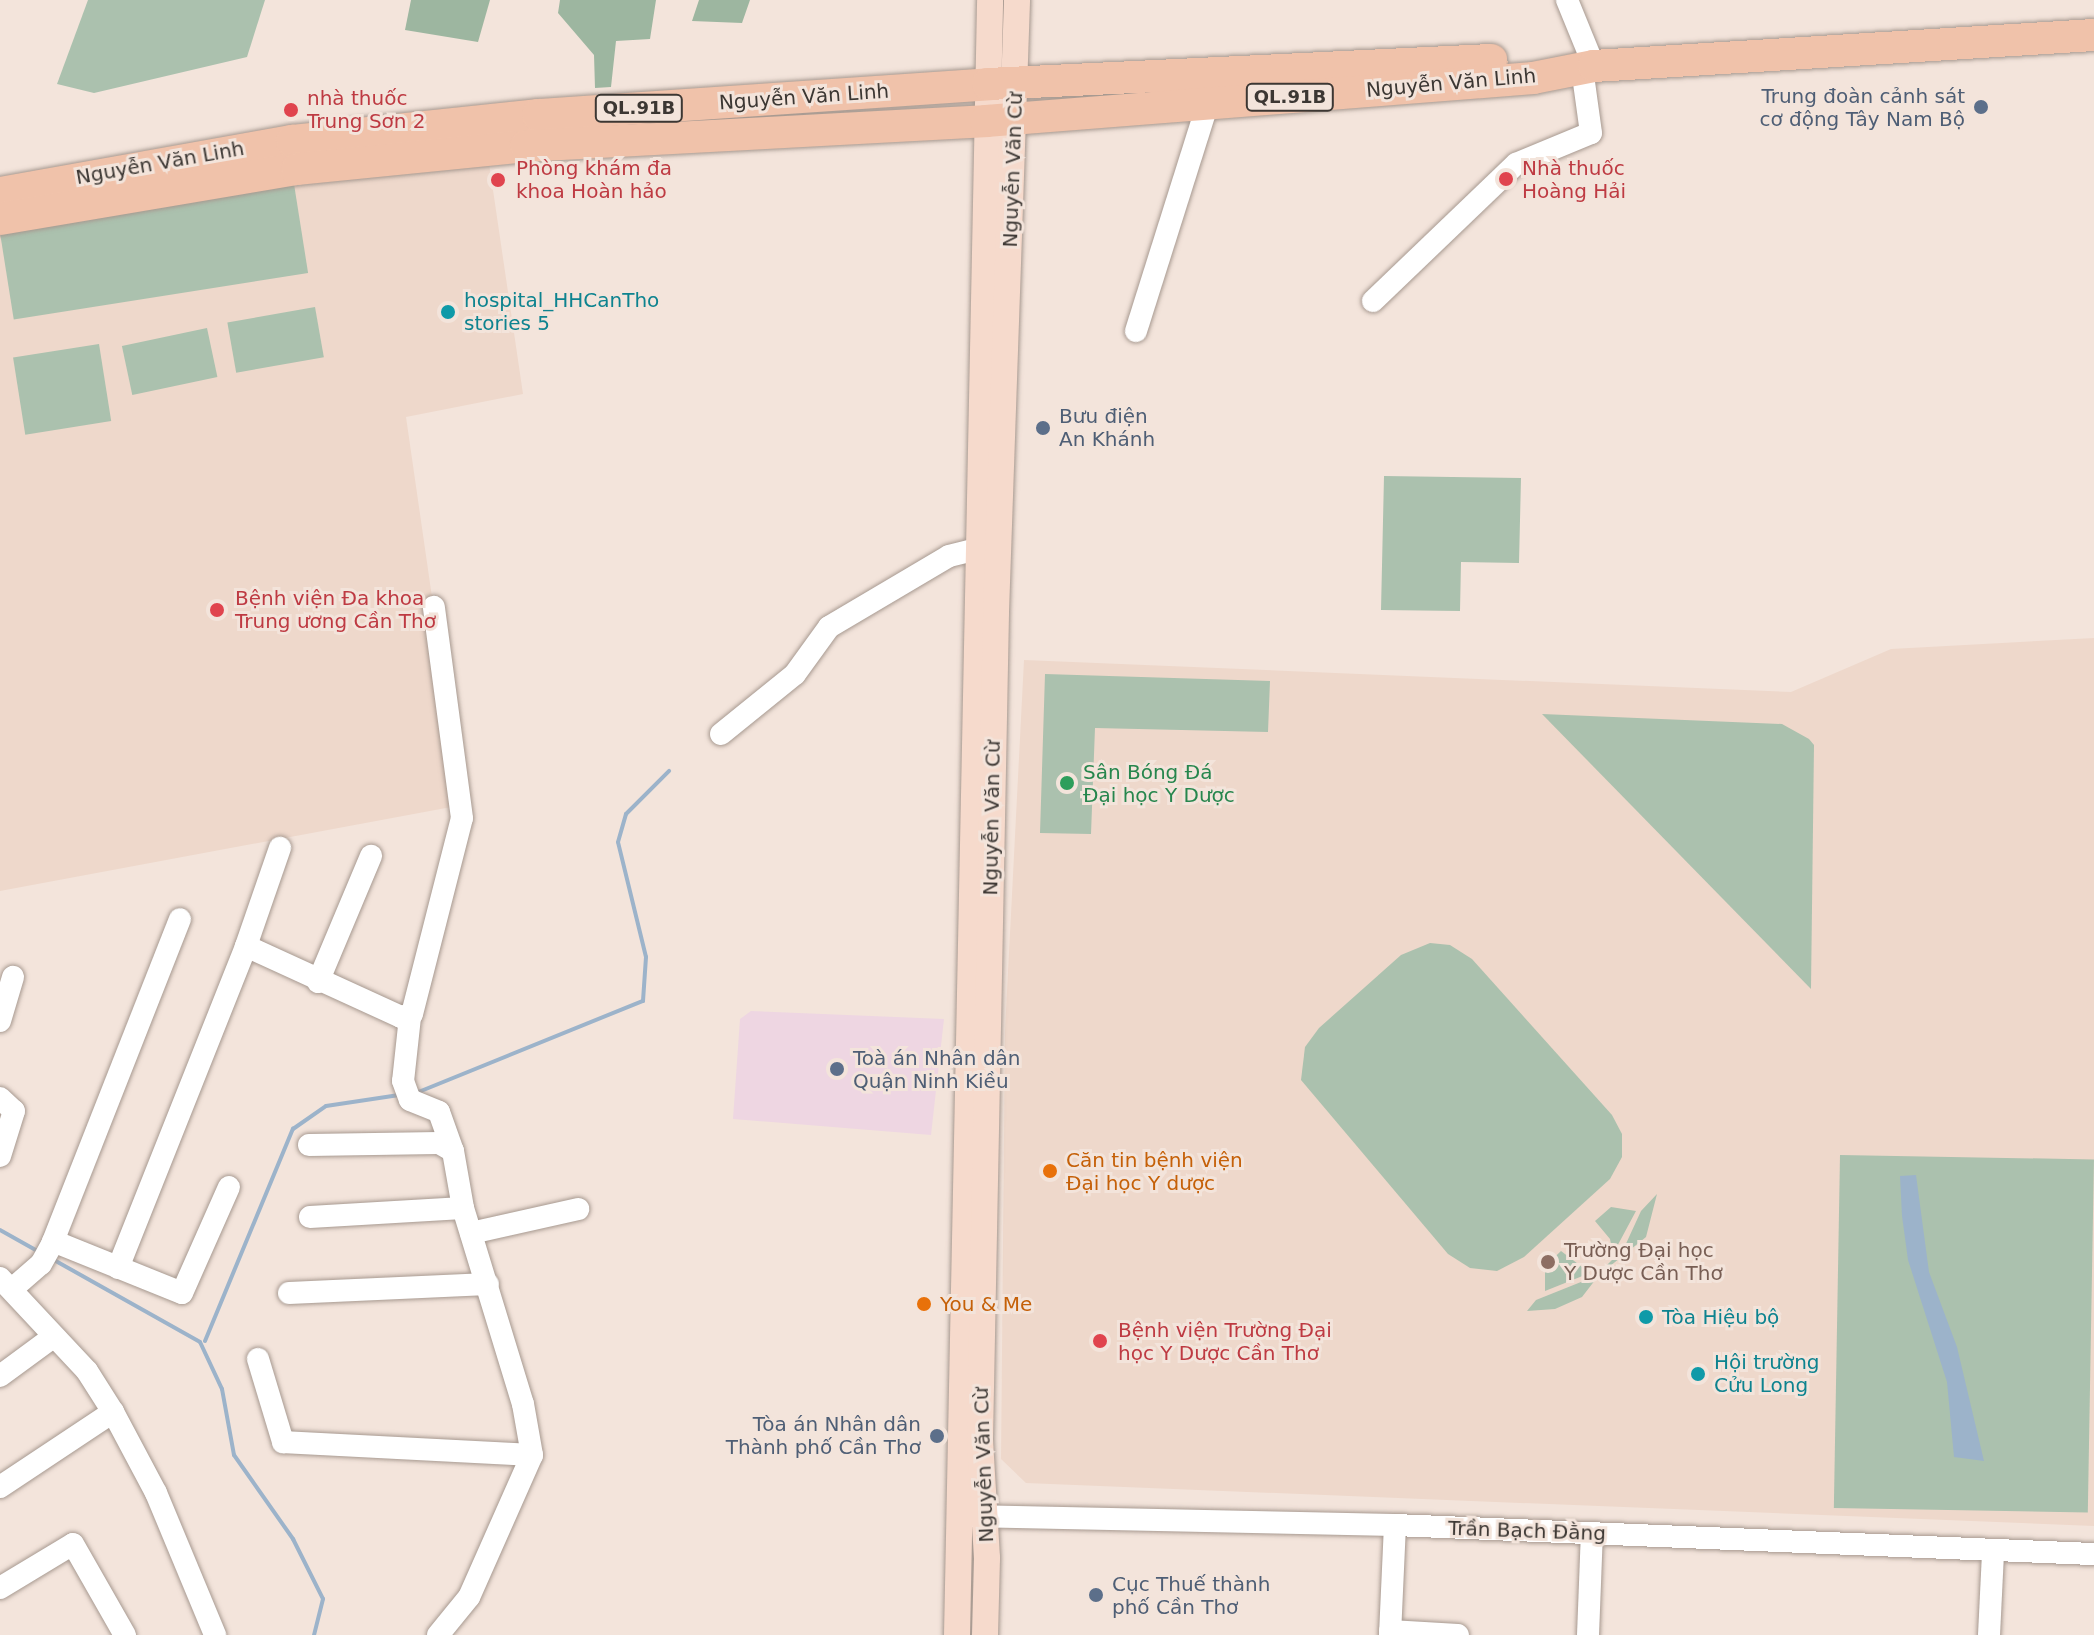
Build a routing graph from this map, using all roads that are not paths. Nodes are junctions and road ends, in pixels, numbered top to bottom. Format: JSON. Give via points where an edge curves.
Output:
{"nodes":[{"id":1,"x":990,"y":0,"type":"edge"},
{"id":2,"x":1017,"y":0,"type":"edge"},
{"id":3,"x":1567,"y":0,"type":"edge"},
{"id":4,"x":2094,"y":35,"type":"edge"},
{"id":5,"x":1580,"y":68,"type":"junction"},
{"id":6,"x":1002,"y":84,"type":"junction"},
{"id":7,"x":1208,"y":103,"type":"junction"},
{"id":8,"x":1001,"y":120,"type":"junction"},
{"id":9,"x":294,"y":155,"type":"junction"},
{"id":10,"x":0,"y":193,"type":"edge"},
{"id":11,"x":0,"y":219,"type":"edge"},
{"id":12,"x":1373,"y":301,"type":"dead end"},
{"id":13,"x":1136,"y":331,"type":"dead end"},
{"id":14,"x":977,"y":549,"type":"junction"},
{"id":15,"x":434,"y":607,"type":"dead end"},
{"id":16,"x":721,"y":734,"type":"dead end"},
{"id":17,"x":280,"y":848,"type":"dead end"},
{"id":18,"x":371,"y":856,"type":"dead end"},
{"id":19,"x":180,"y":919,"type":"dead end"},
{"id":20,"x":246,"y":946,"type":"junction"},
{"id":21,"x":13,"y":977,"type":"dead end"},
{"id":22,"x":318,"y":982,"type":"junction"},
{"id":23,"x":410,"y":1017,"type":"junction"},
{"id":24,"x":0,"y":1021,"type":"edge"},
{"id":25,"x":0,"y":1098,"type":"edge"},
{"id":26,"x":309,"y":1145,"type":"dead end"},
{"id":27,"x":453,"y":1151,"type":"junction"},
{"id":28,"x":0,"y":1156,"type":"edge"},
{"id":29,"x":229,"y":1187,"type":"dead end"},
{"id":30,"x":463,"y":1208,"type":"junction"},
{"id":31,"x":578,"y":1209,"type":"dead end"},
{"id":32,"x":310,"y":1217,"type":"dead end"},
{"id":33,"x":471,"y":1233,"type":"junction"},
{"id":34,"x":50,"y":1248,"type":"junction"},
{"id":35,"x":118,"y":1268,"type":"junction"},
{"id":36,"x":6,"y":1283,"type":"edge"},
{"id":37,"x":488,"y":1284,"type":"junction"},
{"id":38,"x":289,"y":1293,"type":"dead end"},
{"id":39,"x":53,"y":1337,"type":"junction"},
{"id":40,"x":258,"y":1359,"type":"dead end"},
{"id":41,"x":0,"y":1376,"type":"edge"},
{"id":42,"x":113,"y":1412,"type":"junction"},
{"id":43,"x":532,"y":1455,"type":"junction"},
{"id":44,"x":0,"y":1487,"type":"edge"},
{"id":45,"x":971,"y":1516,"type":"junction"},
{"id":46,"x":1395,"y":1525,"type":"junction"},
{"id":47,"x":1592,"y":1533,"type":"junction"},
{"id":48,"x":1993,"y":1553,"type":"junction"},
{"id":49,"x":2094,"y":1554,"type":"edge"},
{"id":50,"x":0,"y":1588,"type":"edge"},
{"id":51,"x":1390,"y":1633,"type":"edge"},
{"id":52,"x":125,"y":1635,"type":"edge"},
{"id":53,"x":215,"y":1635,"type":"edge"},
{"id":54,"x":438,"y":1635,"type":"edge"},
{"id":55,"x":957,"y":1635,"type":"edge"},
{"id":56,"x":985,"y":1635,"type":"edge"},
{"id":57,"x":1458,"y":1635,"type":"edge"},
{"id":58,"x":1588,"y":1635,"type":"edge"},
{"id":59,"x":1989,"y":1635,"type":"edge"}],
"edges":[{"from":1,"to":6,"type":"main road","name":"Nguyễn Văn Cừ"},
{"from":2,"to":6,"type":"main road","name":"Nguyễn Văn Cừ"},
{"from":3,"to":5,"type":"street"},
{"from":4,"to":5,"type":"highway","name":"Nguyễn Văn Linh","number":"QL.91B"},
{"from":5,"to":6,"type":"highway","name":"Nguyễn Văn Linh","number":"QL.91B","via":[[1533,58]]},
{"from":5,"to":7,"type":"highway","name":"Nguyễn Văn Linh","number":"QL.91B","via":[[1533,78]]},
{"from":5,"to":12,"type":"street","via":[[1591,133],[1516,164]]},
{"from":6,"to":8,"type":"main road","name":"Nguyễn Văn Cừ"},
{"from":6,"to":9,"type":"highway","name":"Nguyễn Văn Linh","number":"QL.91B","via":[[538,115]]},
{"from":7,"to":8,"type":"highway","name":"Nguyễn Văn Linh","number":"QL.91B"},
{"from":7,"to":13,"type":"street"},
{"from":8,"to":9,"type":"highway","name":"Nguyễn Văn Linh","number":"QL.91B"},
{"from":8,"to":14,"type":"main road","name":"Nguyễn Văn Cừ"},
{"from":8,"to":45,"type":"main road","name":"Nguyễn Văn Cừ","via":[[995,667]]},
{"from":9,"to":10,"type":"highway","name":"Nguyễn Văn Linh","number":"QL.91B"},
{"from":9,"to":11,"type":"highway","name":"Nguyễn Văn Linh","number":"QL.91B"},
{"from":14,"to":16,"type":"street","via":[[949,556],[829,627],[795,674]]},
{"from":14,"to":45,"type":"main road","name":"Nguyễn Văn Cừ"},
{"from":15,"to":23,"type":"street","via":[[462,818]]},
{"from":17,"to":20,"type":"street"},
{"from":18,"to":22,"type":"street"},
{"from":19,"to":34,"type":"street"},
{"from":20,"to":22,"type":"street"},
{"from":20,"to":35,"type":"street"},
{"from":21,"to":24,"type":"street"},
{"from":22,"to":23,"type":"street"},
{"from":23,"to":27,"type":"street","via":[[406,1090],[439,1112]]},
{"from":25,"to":28,"type":"street","via":[[14,1111]]},
{"from":26,"to":27,"type":"street","via":[[439,1143]]},
{"from":27,"to":30,"type":"street"},
{"from":29,"to":35,"type":"street","via":[[186,1290],[174,1293]]},
{"from":30,"to":32,"type":"street"},
{"from":30,"to":33,"type":"street"},
{"from":31,"to":33,"type":"street"},
{"from":33,"to":37,"type":"street"},
{"from":34,"to":35,"type":"street"},
{"from":34,"to":36,"type":"street"},
{"from":36,"to":39,"type":"street"},
{"from":37,"to":38,"type":"street"},
{"from":37,"to":43,"type":"street"},
{"from":39,"to":41,"type":"street"},
{"from":39,"to":42,"type":"street","via":[[87,1371]]},
{"from":40,"to":43,"type":"street","via":[[283,1442]]},
{"from":42,"to":44,"type":"street"},
{"from":42,"to":53,"type":"street","via":[[156,1493]]},
{"from":43,"to":54,"type":"street","via":[[469,1597]]},
{"from":45,"to":46,"type":"street","name":"Trần Bạch Đằng"},
{"from":45,"to":55,"type":"main road","name":"Nguyễn Văn Cừ"},
{"from":45,"to":56,"type":"main road","name":"Nguyễn Văn Cừ"},
{"from":46,"to":47,"type":"street","name":"Trần Bạch Đằng"},
{"from":46,"to":51,"type":"street"},
{"from":47,"to":48,"type":"street","name":"Trần Bạch Đằng"},
{"from":47,"to":58,"type":"street"},
{"from":48,"to":49,"type":"street","name":"Trần Bạch Đằng"},
{"from":48,"to":59,"type":"street"},
{"from":50,"to":52,"type":"street","via":[[73,1544]]},
{"from":51,"to":57,"type":"street"}]}
